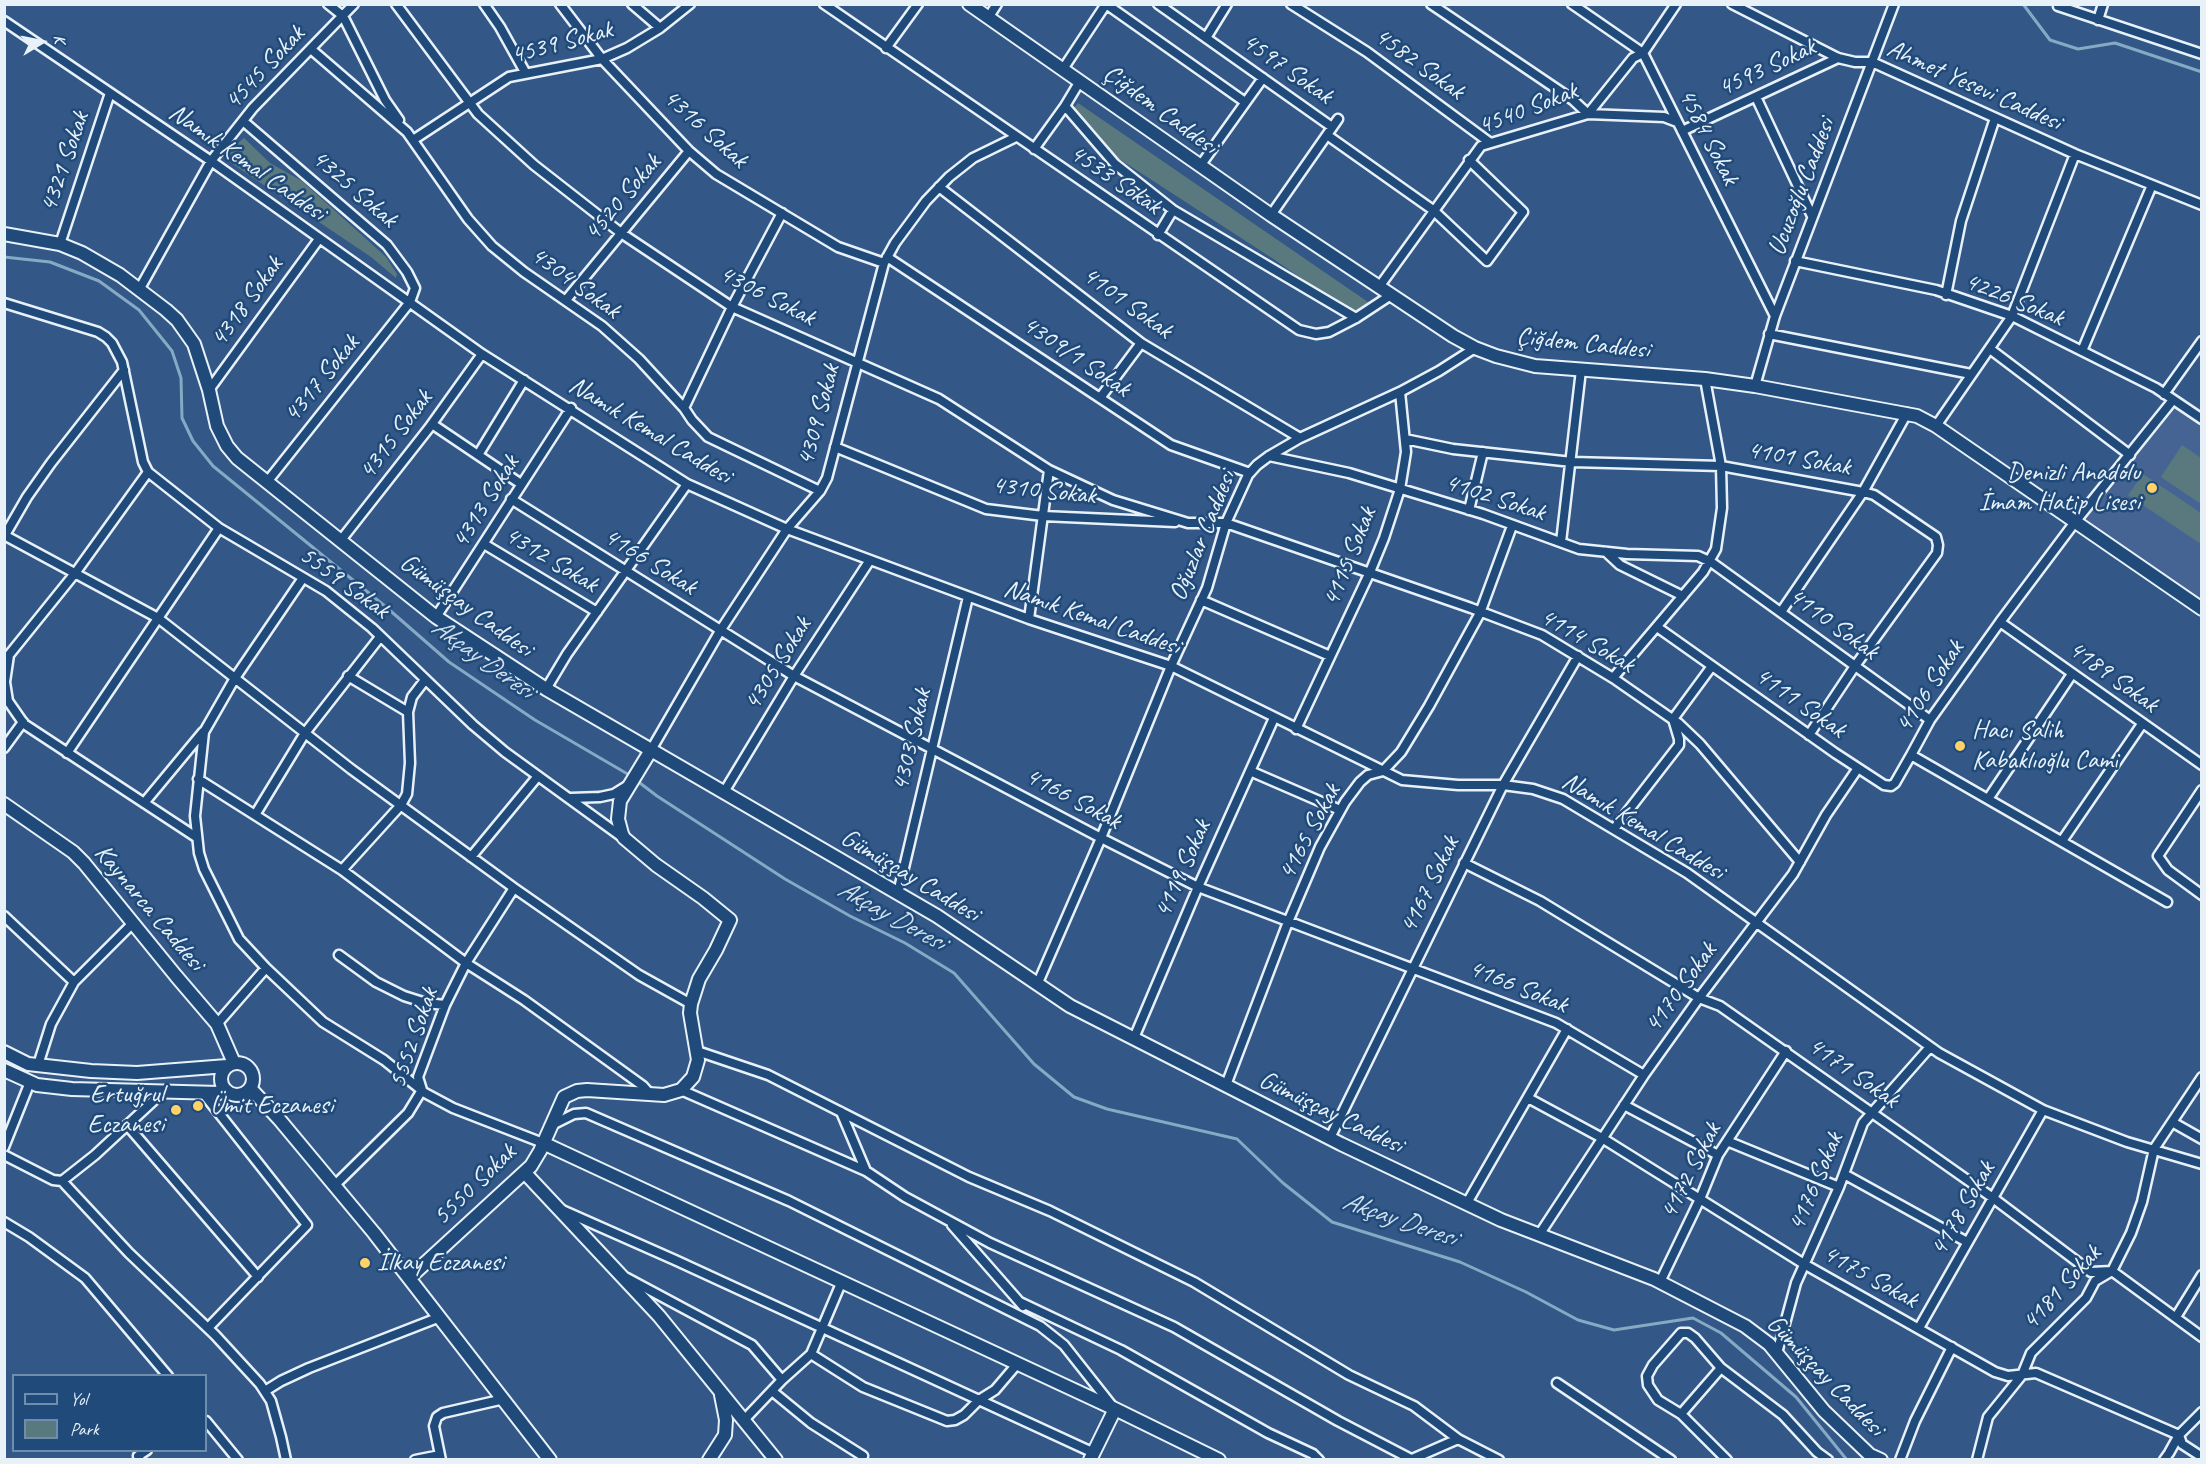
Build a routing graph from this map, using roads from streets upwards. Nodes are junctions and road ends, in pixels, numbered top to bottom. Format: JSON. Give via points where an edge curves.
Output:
{"nodes":[{"id":1,"x":328,"y":4,"type":"edge"},
{"id":2,"x":354,"y":4,"type":"edge"},
{"id":3,"x":396,"y":4,"type":"edge"},
{"id":4,"x":484,"y":4,"type":"edge"},
{"id":5,"x":560,"y":4,"type":"edge"},
{"id":6,"x":632,"y":4,"type":"edge"},
{"id":7,"x":690,"y":4,"type":"edge"},
{"id":8,"x":824,"y":4,"type":"edge"},
{"id":9,"x":918,"y":4,"type":"edge"},
{"id":10,"x":969,"y":4,"type":"edge"},
{"id":11,"x":997,"y":4,"type":"edge"},
{"id":12,"x":1106,"y":4,"type":"edge"},
{"id":13,"x":1158,"y":4,"type":"edge"},
{"id":14,"x":1227,"y":4,"type":"edge"},
{"id":15,"x":1291,"y":4,"type":"edge"},
{"id":16,"x":1431,"y":4,"type":"edge"},
{"id":17,"x":1572,"y":4,"type":"edge"},
{"id":18,"x":1676,"y":4,"type":"edge"},
{"id":19,"x":1732,"y":4,"type":"edge"},
{"id":20,"x":1894,"y":4,"type":"edge"},
{"id":21,"x":2103,"y":4,"type":"edge"},
{"id":22,"x":2058,"y":6,"type":"dead end"},
{"id":23,"x":343,"y":16,"type":"junction"},
{"id":24,"x":988,"y":18,"type":"junction"},
{"id":25,"x":2098,"y":20,"type":"junction"},
{"id":26,"x":4,"y":21,"type":"edge"},
{"id":27,"x":660,"y":28,"type":"junction"},
{"id":28,"x":1206,"y":38,"type":"junction"},
{"id":29,"x":886,"y":48,"type":"junction"},
{"id":30,"x":312,"y":50,"type":"junction"},
{"id":31,"x":1643,"y":54,"type":"junction"},
{"id":32,"x":2202,"y":54,"type":"edge"},
{"id":33,"x":1838,"y":58,"type":"junction"},
{"id":34,"x":602,"y":59,"type":"junction"},
{"id":35,"x":1872,"y":62,"type":"junction"},
{"id":36,"x":1063,"y":69,"type":"junction"},
{"id":37,"x":525,"y":72,"type":"junction"},
{"id":38,"x":1263,"y":78,"type":"junction"},
{"id":39,"x":1080,"y":81,"type":"junction"},
{"id":40,"x":110,"y":93,"type":"junction"},
{"id":41,"x":1756,"y":97,"type":"junction"},
{"id":42,"x":1245,"y":102,"type":"junction"},
{"id":43,"x":468,"y":103,"type":"junction"},
{"id":44,"x":1065,"y":106,"type":"junction"},
{"id":45,"x":1588,"y":114,"type":"junction"},
{"id":46,"x":1995,"y":118,"type":"junction"},
{"id":47,"x":243,"y":121,"type":"junction"},
{"id":48,"x":1677,"y":122,"type":"junction"},
{"id":49,"x":1332,"y":127,"type":"junction"},
{"id":50,"x":1682,"y":131,"type":"junction"},
{"id":51,"x":407,"y":132,"type":"junction"},
{"id":52,"x":1016,"y":137,"type":"junction"},
{"id":53,"x":413,"y":140,"type":"junction"},
{"id":54,"x":1489,"y":142,"type":"junction"},
{"id":55,"x":1034,"y":149,"type":"junction"},
{"id":56,"x":689,"y":151,"type":"junction"},
{"id":57,"x":2076,"y":154,"type":"junction"},
{"id":58,"x":1469,"y":160,"type":"junction"},
{"id":59,"x":211,"y":161,"type":"junction"},
{"id":60,"x":1200,"y":166,"type":"junction"},
{"id":61,"x":2152,"y":185,"type":"junction"},
{"id":62,"x":939,"y":187,"type":"junction"},
{"id":63,"x":2202,"y":205,"type":"edge"},
{"id":64,"x":1173,"y":210,"type":"junction"},
{"id":65,"x":1433,"y":210,"type":"junction"},
{"id":66,"x":782,"y":213,"type":"junction"},
{"id":67,"x":1270,"y":215,"type":"junction"},
{"id":68,"x":1812,"y":216,"type":"junction"},
{"id":69,"x":621,"y":233,"type":"junction"},
{"id":70,"x":4,"y":234,"type":"edge"},
{"id":71,"x":1158,"y":235,"type":"junction"},
{"id":72,"x":319,"y":239,"type":"junction"},
{"id":73,"x":60,"y":244,"type":"junction"},
{"id":74,"x":886,"y":260,"type":"junction"},
{"id":75,"x":1796,"y":261,"type":"junction"},
{"id":76,"x":1378,"y":287,"type":"junction"},
{"id":77,"x":139,"y":290,"type":"junction"},
{"id":78,"x":1391,"y":295,"type":"junction"},
{"id":79,"x":1946,"y":295,"type":"junction"},
{"id":80,"x":566,"y":300,"type":"junction"},
{"id":81,"x":410,"y":302,"type":"junction"},
{"id":82,"x":4,"y":303,"type":"edge"},
{"id":83,"x":732,"y":306,"type":"junction"},
{"id":84,"x":1775,"y":316,"type":"junction"},
{"id":85,"x":2012,"y":316,"type":"junction"},
{"id":86,"x":1356,"y":318,"type":"junction"},
{"id":87,"x":1769,"y":334,"type":"junction"},
{"id":88,"x":2202,"y":341,"type":"edge"},
{"id":89,"x":1141,"y":342,"type":"junction"},
{"id":90,"x":1475,"y":348,"type":"junction"},
{"id":91,"x":1990,"y":349,"type":"junction"},
{"id":92,"x":2082,"y":351,"type":"junction"},
{"id":93,"x":482,"y":354,"type":"junction"},
{"id":94,"x":857,"y":361,"type":"junction"},
{"id":95,"x":124,"y":370,"type":"junction"},
{"id":96,"x":1581,"y":370,"type":"junction"},
{"id":97,"x":1971,"y":374,"type":"junction"},
{"id":98,"x":1705,"y":379,"type":"junction"},
{"id":99,"x":524,"y":380,"type":"junction"},
{"id":100,"x":1755,"y":386,"type":"junction"},
{"id":101,"x":209,"y":390,"type":"junction"},
{"id":102,"x":1400,"y":392,"type":"junction"},
{"id":103,"x":2164,"y":394,"type":"junction"},
{"id":104,"x":1100,"y":398,"type":"junction"},
{"id":105,"x":2173,"y":400,"type":"junction"},
{"id":106,"x":571,"y":408,"type":"junction"},
{"id":107,"x":684,"y":408,"type":"junction"},
{"id":108,"x":1907,"y":413,"type":"junction"},
{"id":109,"x":2202,"y":418,"type":"edge"},
{"id":110,"x":432,"y":424,"type":"junction"},
{"id":111,"x":1936,"y":426,"type":"junction"},
{"id":112,"x":1300,"y":438,"type":"junction"},
{"id":113,"x":1405,"y":439,"type":"junction"},
{"id":114,"x":835,"y":447,"type":"junction"},
{"id":115,"x":1483,"y":453,"type":"junction"},
{"id":116,"x":478,"y":455,"type":"junction"},
{"id":117,"x":2130,"y":455,"type":"junction"},
{"id":118,"x":1269,"y":456,"type":"junction"},
{"id":119,"x":1572,"y":462,"type":"junction"},
{"id":120,"x":1721,"y":466,"type":"junction"},
{"id":121,"x":1049,"y":470,"type":"junction"},
{"id":122,"x":148,"y":472,"type":"junction"},
{"id":123,"x":1250,"y":473,"type":"junction"},
{"id":124,"x":267,"y":482,"type":"junction"},
{"id":125,"x":521,"y":484,"type":"junction"},
{"id":126,"x":687,"y":484,"type":"junction"},
{"id":127,"x":1400,"y":489,"type":"junction"},
{"id":128,"x":819,"y":490,"type":"junction"},
{"id":129,"x":1863,"y":492,"type":"junction"},
{"id":130,"x":512,"y":499,"type":"junction"},
{"id":131,"x":1469,"y":510,"type":"junction"},
{"id":132,"x":1043,"y":516,"type":"junction"},
{"id":133,"x":2075,"y":522,"type":"junction"},
{"id":134,"x":1188,"y":523,"type":"junction"},
{"id":135,"x":1226,"y":523,"type":"junction"},
{"id":136,"x":1512,"y":526,"type":"junction"},
{"id":137,"x":219,"y":528,"type":"junction"},
{"id":138,"x":787,"y":529,"type":"junction"},
{"id":139,"x":5,"y":535,"type":"edge"},
{"id":140,"x":341,"y":540,"type":"junction"},
{"id":141,"x":1561,"y":542,"type":"junction"},
{"id":142,"x":484,"y":544,"type":"junction"},
{"id":143,"x":1605,"y":552,"type":"junction"},
{"id":144,"x":870,"y":560,"type":"junction"},
{"id":145,"x":1711,"y":562,"type":"junction"},
{"id":146,"x":625,"y":571,"type":"junction"},
{"id":147,"x":76,"y":572,"type":"junction"},
{"id":148,"x":1370,"y":572,"type":"junction"},
{"id":149,"x":303,"y":578,"type":"junction"},
{"id":150,"x":1683,"y":596,"type":"junction"},
{"id":151,"x":968,"y":597,"type":"junction"},
{"id":152,"x":1201,"y":600,"type":"junction"},
{"id":153,"x":2202,"y":609,"type":"edge"},
{"id":154,"x":597,"y":612,"type":"junction"},
{"id":155,"x":1780,"y":612,"type":"junction"},
{"id":156,"x":1480,"y":613,"type":"junction"},
{"id":157,"x":436,"y":617,"type":"junction"},
{"id":158,"x":158,"y":618,"type":"junction"},
{"id":159,"x":1029,"y":619,"type":"junction"},
{"id":160,"x":2000,"y":621,"type":"junction"},
{"id":161,"x":1657,"y":627,"type":"junction"},
{"id":162,"x":720,"y":632,"type":"junction"},
{"id":163,"x":380,"y":637,"type":"junction"},
{"id":164,"x":7,"y":653,"type":"edge"},
{"id":165,"x":1330,"y":656,"type":"junction"},
{"id":166,"x":1578,"y":656,"type":"junction"},
{"id":167,"x":1171,"y":666,"type":"junction"},
{"id":168,"x":1712,"y":666,"type":"junction"},
{"id":169,"x":1855,"y":666,"type":"junction"},
{"id":170,"x":2072,"y":674,"type":"junction"},
{"id":171,"x":348,"y":676,"type":"junction"},
{"id":172,"x":794,"y":676,"type":"junction"},
{"id":173,"x":235,"y":678,"type":"junction"},
{"id":174,"x":1614,"y":678,"type":"junction"},
{"id":175,"x":425,"y":680,"type":"junction"},
{"id":176,"x":546,"y":689,"type":"junction"},
{"id":177,"x":408,"y":712,"type":"junction"},
{"id":178,"x":1274,"y":718,"type":"junction"},
{"id":179,"x":1673,"y":719,"type":"junction"},
{"id":180,"x":1930,"y":720,"type":"junction"},
{"id":181,"x":23,"y":722,"type":"junction"},
{"id":182,"x":2142,"y":724,"type":"junction"},
{"id":183,"x":1296,"y":729,"type":"junction"},
{"id":184,"x":204,"y":732,"type":"junction"},
{"id":185,"x":305,"y":733,"type":"junction"},
{"id":186,"x":1809,"y":735,"type":"junction"},
{"id":187,"x":4,"y":748,"type":"edge"},
{"id":188,"x":932,"y":748,"type":"junction"},
{"id":189,"x":651,"y":750,"type":"junction"},
{"id":190,"x":67,"y":753,"type":"junction"},
{"id":191,"x":1911,"y":755,"type":"junction"},
{"id":192,"x":2202,"y":765,"type":"edge"},
{"id":193,"x":1858,"y":768,"type":"junction"},
{"id":194,"x":1250,"y":771,"type":"junction"},
{"id":195,"x":1383,"y":771,"type":"junction"},
{"id":196,"x":538,"y":776,"type":"junction"},
{"id":197,"x":198,"y":779,"type":"junction"},
{"id":198,"x":630,"y":783,"type":"junction"},
{"id":199,"x":1503,"y":785,"type":"junction"},
{"id":200,"x":2202,"y":790,"type":"edge"},
{"id":201,"x":724,"y":792,"type":"junction"},
{"id":202,"x":568,"y":798,"type":"junction"},
{"id":203,"x":1988,"y":799,"type":"junction"},
{"id":204,"x":144,"y":803,"type":"junction"},
{"id":205,"x":4,"y":804,"type":"edge"},
{"id":206,"x":401,"y":805,"type":"junction"},
{"id":207,"x":1340,"y":810,"type":"junction"},
{"id":208,"x":255,"y":814,"type":"junction"},
{"id":209,"x":1614,"y":829,"type":"junction"},
{"id":210,"x":196,"y":837,"type":"junction"},
{"id":211,"x":624,"y":838,"type":"junction"},
{"id":212,"x":1101,"y":838,"type":"junction"},
{"id":213,"x":2062,"y":842,"type":"junction"},
{"id":214,"x":471,"y":857,"type":"junction"},
{"id":215,"x":1800,"y":862,"type":"junction"},
{"id":216,"x":1464,"y":863,"type":"junction"},
{"id":217,"x":342,"y":870,"type":"junction"},
{"id":218,"x":1198,"y":886,"type":"junction"},
{"id":219,"x":514,"y":888,"type":"junction"},
{"id":220,"x":898,"y":893,"type":"junction"},
{"id":221,"x":2202,"y":895,"type":"edge"},
{"id":222,"x":2166,"y":902,"type":"dead end"},
{"id":223,"x":6,"y":920,"type":"edge"},
{"id":224,"x":1288,"y":922,"type":"junction"},
{"id":225,"x":133,"y":923,"type":"junction"},
{"id":226,"x":1756,"y":923,"type":"junction"},
{"id":227,"x":339,"y":955,"type":"dead end"},
{"id":228,"x":466,"y":963,"type":"junction"},
{"id":229,"x":1412,"y":967,"type":"junction"},
{"id":230,"x":266,"y":968,"type":"junction"},
{"id":231,"x":74,"y":982,"type":"junction"},
{"id":232,"x":1037,"y":985,"type":"junction"},
{"id":233,"x":1699,"y":998,"type":"junction"},
{"id":234,"x":691,"y":1004,"type":"junction"},
{"id":235,"x":445,"y":1005,"type":"junction"},
{"id":236,"x":217,"y":1024,"type":"junction"},
{"id":237,"x":1567,"y":1029,"type":"junction"},
{"id":238,"x":1134,"y":1038,"type":"junction"},
{"id":239,"x":1930,"y":1047,"type":"junction"},
{"id":240,"x":697,"y":1051,"type":"junction"},
{"id":241,"x":4,"y":1052,"type":"edge"},
{"id":242,"x":1786,"y":1052,"type":"junction"},
{"id":243,"x":231,"y":1064,"type":"junction"},
{"id":244,"x":38,"y":1065,"type":"junction"},
{"id":245,"x":4,"y":1070,"type":"edge"},
{"id":246,"x":1644,"y":1075,"type":"junction"},
{"id":247,"x":2202,"y":1077,"type":"edge"},
{"id":248,"x":30,"y":1082,"type":"junction"},
{"id":249,"x":1226,"y":1085,"type":"junction"},
{"id":250,"x":250,"y":1088,"type":"junction"},
{"id":251,"x":422,"y":1090,"type":"junction"},
{"id":252,"x":681,"y":1090,"type":"junction"},
{"id":253,"x":164,"y":1092,"type":"junction"},
{"id":254,"x":227,"y":1092,"type":"junction"},
{"id":255,"x":203,"y":1093,"type":"junction"},
{"id":256,"x":651,"y":1095,"type":"junction"},
{"id":257,"x":1528,"y":1098,"type":"junction"},
{"id":258,"x":1624,"y":1105,"type":"junction"},
{"id":259,"x":2043,"y":1110,"type":"junction"},
{"id":260,"x":841,"y":1112,"type":"junction"},
{"id":261,"x":1873,"y":1113,"type":"junction"},
{"id":262,"x":2172,"y":1122,"type":"junction"},
{"id":263,"x":127,"y":1125,"type":"junction"},
{"id":264,"x":550,"y":1126,"type":"junction"},
{"id":265,"x":1330,"y":1138,"type":"junction"},
{"id":266,"x":1602,"y":1138,"type":"junction"},
{"id":267,"x":2202,"y":1139,"type":"edge"},
{"id":268,"x":1727,"y":1141,"type":"junction"},
{"id":269,"x":543,"y":1143,"type":"junction"},
{"id":270,"x":4,"y":1147,"type":"edge"},
{"id":271,"x":2154,"y":1149,"type":"junction"},
{"id":272,"x":4,"y":1155,"type":"edge"},
{"id":273,"x":1718,"y":1155,"type":"junction"},
{"id":274,"x":2202,"y":1164,"type":"edge"},
{"id":275,"x":866,"y":1171,"type":"junction"},
{"id":276,"x":525,"y":1173,"type":"junction"},
{"id":277,"x":1844,"y":1174,"type":"junction"},
{"id":278,"x":62,"y":1181,"type":"junction"},
{"id":279,"x":334,"y":1186,"type":"junction"},
{"id":280,"x":1839,"y":1187,"type":"junction"},
{"id":281,"x":1993,"y":1198,"type":"junction"},
{"id":282,"x":1701,"y":1199,"type":"junction"},
{"id":283,"x":1467,"y":1203,"type":"junction"},
{"id":284,"x":556,"y":1207,"type":"junction"},
{"id":285,"x":948,"y":1220,"type":"junction"},
{"id":286,"x":4,"y":1222,"type":"edge"},
{"id":287,"x":1539,"y":1235,"type":"junction"},
{"id":288,"x":1967,"y":1242,"type":"junction"},
{"id":289,"x":1804,"y":1264,"type":"junction"},
{"id":290,"x":2112,"y":1271,"type":"junction"},
{"id":291,"x":618,"y":1273,"type":"junction"},
{"id":292,"x":2202,"y":1275,"type":"edge"},
{"id":293,"x":258,"y":1277,"type":"junction"},
{"id":294,"x":409,"y":1278,"type":"junction"},
{"id":295,"x":842,"y":1281,"type":"junction"},
{"id":296,"x":1660,"y":1282,"type":"junction"},
{"id":297,"x":1020,"y":1302,"type":"junction"},
{"id":298,"x":440,"y":1317,"type":"junction"},
{"id":299,"x":2176,"y":1317,"type":"junction"},
{"id":300,"x":1040,"y":1326,"type":"junction"},
{"id":301,"x":208,"y":1328,"type":"junction"},
{"id":302,"x":824,"y":1328,"type":"junction"},
{"id":303,"x":1919,"y":1328,"type":"junction"},
{"id":304,"x":2202,"y":1337,"type":"edge"},
{"id":305,"x":1952,"y":1347,"type":"junction"},
{"id":306,"x":1777,"y":1353,"type":"junction"},
{"id":307,"x":811,"y":1354,"type":"junction"},
{"id":308,"x":1018,"y":1363,"type":"junction"},
{"id":309,"x":1721,"y":1368,"type":"junction"},
{"id":310,"x":166,"y":1374,"type":"edge"},
{"id":311,"x":2022,"y":1375,"type":"junction"},
{"id":312,"x":782,"y":1380,"type":"junction"},
{"id":313,"x":1557,"y":1383,"type":"dead end"},
{"id":314,"x":720,"y":1390,"type":"junction"},
{"id":315,"x":265,"y":1391,"type":"junction"},
{"id":316,"x":772,"y":1391,"type":"junction"},
{"id":317,"x":504,"y":1398,"type":"junction"},
{"id":318,"x":979,"y":1400,"type":"junction"},
{"id":319,"x":1115,"y":1409,"type":"junction"},
{"id":320,"x":2202,"y":1412,"type":"edge"},
{"id":321,"x":1681,"y":1414,"type":"junction"},
{"id":322,"x":744,"y":1420,"type":"junction"},
{"id":323,"x":207,"y":1422,"type":"edge"},
{"id":324,"x":725,"y":1435,"type":"junction"},
{"id":325,"x":2178,"y":1435,"type":"junction"},
{"id":326,"x":1458,"y":1439,"type":"junction"},
{"id":327,"x":763,"y":1444,"type":"junction"},
{"id":328,"x":719,"y":1453,"type":"edge"},
{"id":329,"x":863,"y":1456,"type":"dead end"},
{"id":330,"x":1092,"y":1456,"type":"edge"},
{"id":331,"x":440,"y":1457,"type":"edge"},
{"id":332,"x":2202,"y":1457,"type":"edge"},
{"id":333,"x":1873,"y":1458,"type":"edge"},
{"id":334,"x":1411,"y":1459,"type":"edge"},
{"id":335,"x":238,"y":1460,"type":"edge"},
{"id":336,"x":286,"y":1460,"type":"edge"},
{"id":337,"x":415,"y":1460,"type":"edge"},
{"id":338,"x":550,"y":1460,"type":"edge"},
{"id":339,"x":709,"y":1460,"type":"edge"},
{"id":340,"x":758,"y":1460,"type":"edge"},
{"id":341,"x":776,"y":1460,"type":"edge"},
{"id":342,"x":1219,"y":1460,"type":"edge"},
{"id":343,"x":1318,"y":1460,"type":"edge"},
{"id":344,"x":1499,"y":1460,"type":"edge"},
{"id":345,"x":1671,"y":1460,"type":"edge"},
{"id":346,"x":1727,"y":1460,"type":"edge"},
{"id":347,"x":1828,"y":1460,"type":"edge"},
{"id":348,"x":1900,"y":1460,"type":"edge"},
{"id":349,"x":1977,"y":1460,"type":"edge"},
{"id":350,"x":2164,"y":1460,"type":"edge"}],
"edges":[{"from":1,"to":23,"type":"street"},
{"from":2,"to":23,"type":"street","name":"4545 Sokak"},
{"from":3,"to":43,"type":"street","name":"4306 Sokak"},
{"from":4,"to":37,"type":"street"},
{"from":5,"to":34,"type":"street","name":"4316 Sokak"},
{"from":6,"to":27,"type":"street"},
{"from":7,"to":27,"type":"street","name":"4539 Sokak"},
{"from":8,"to":29,"type":"street","name":"4533 Sokak"},
{"from":9,"to":29,"type":"street"},
{"from":10,"to":24,"type":"street","name":"Çiğdem Caddesi"},
{"from":11,"to":24,"type":"street"},
{"from":12,"to":36,"type":"street"},
{"from":12,"to":42,"type":"street","name":"4597 Sokak"},
{"from":13,"to":28,"type":"street","name":"4597 Sokak"},
{"from":14,"to":28,"type":"street"},
{"from":15,"to":54,"type":"street","name":"4582 Sokak","via":[[1367,52]]},
{"from":16,"to":45,"type":"street"},
{"from":17,"to":31,"type":"street","name":"4584 Sokak"},
{"from":18,"to":31,"type":"street","name":"4540 Sokak"},
{"from":19,"to":33,"type":"street","name":"Ahmet Yesevi Caddesi"},
{"from":20,"to":35,"type":"street","name":"Ucuzoğlu Caddesi"},
{"from":21,"to":25,"type":"street"},
{"from":22,"to":25,"type":"street"},
{"from":23,"to":30,"type":"street","name":"4545 Sokak"},
{"from":23,"to":51,"type":"street","via":[[385,100]]},
{"from":24,"to":36,"type":"street","name":"Çiğdem Caddesi"},
{"from":25,"to":32,"type":"street"},
{"from":26,"to":40,"type":"street","name":"Namık Kemal Caddesi"},
{"from":27,"to":34,"type":"street","name":"4539 Sokak"},
{"from":28,"to":38,"type":"street","name":"4597 Sokak"},
{"from":29,"to":52,"type":"street","name":"4533 Sokak"},
{"from":30,"to":47,"type":"street","name":"4545 Sokak"},
{"from":30,"to":51,"type":"street"},
{"from":31,"to":45,"type":"street","name":"4540 Sokak","via":[[1633,58]]},
{"from":31,"to":48,"type":"street","name":"4584 Sokak"},
{"from":33,"to":35,"type":"street","name":"Ahmet Yesevi Caddesi"},
{"from":33,"to":41,"type":"street","name":"4593 Sokak"},
{"from":34,"to":37,"type":"street","name":"4539 Sokak"},
{"from":34,"to":56,"type":"street","name":"4316 Sokak"},
{"from":35,"to":46,"type":"street","name":"Ahmet Yesevi Caddesi"},
{"from":35,"to":68,"type":"street","name":"Ucuzoğlu Caddesi"},
{"from":36,"to":39,"type":"street","name":"Çiğdem Caddesi"},
{"from":37,"to":43,"type":"street","name":"4539 Sokak","via":[[509,76]]},
{"from":38,"to":42,"type":"street"},
{"from":38,"to":49,"type":"street","name":"4597 Sokak"},
{"from":39,"to":44,"type":"street"},
{"from":39,"to":60,"type":"street","name":"Çiğdem Caddesi"},
{"from":40,"to":59,"type":"street","name":"Namık Kemal Caddesi"},
{"from":40,"to":73,"type":"street","name":"4321 Sokak"},
{"from":41,"to":50,"type":"street","name":"4593 Sokak"},
{"from":41,"to":68,"type":"street"},
{"from":42,"to":60,"type":"street"},
{"from":43,"to":53,"type":"street","name":"4539 Sokak"},
{"from":43,"to":69,"type":"street","name":"4306 Sokak","via":[[534,165]]},
{"from":44,"to":55,"type":"street"},
{"from":44,"to":64,"type":"street","via":[[1115,164]]},
{"from":45,"to":48,"type":"street","via":[[1664,117]]},
{"from":45,"to":54,"type":"street","name":"4540 Sokak"},
{"from":46,"to":57,"type":"street","name":"Ahmet Yesevi Caddesi"},
{"from":46,"to":79,"type":"street","via":[[1961,221]]},
{"from":47,"to":59,"type":"street","name":"4545 Sokak"},
{"from":47,"to":81,"type":"street","name":"4325 Sokak","via":[[387,244],[414,283]]},
{"from":48,"to":50,"type":"street","name":"4584 Sokak"},
{"from":49,"to":65,"type":"street","name":"4597 Sokak"},
{"from":49,"to":67,"type":"street"},
{"from":50,"to":84,"type":"street","name":"4584 Sokak"},
{"from":51,"to":53,"type":"street","name":"4304 Sokak"},
{"from":52,"to":55,"type":"street","name":"4533 Sokak"},
{"from":52,"to":62,"type":"street","name":"4309 Sokak","via":[[973,158]]},
{"from":53,"to":80,"type":"street","name":"4304 Sokak","via":[[492,246]]},
{"from":54,"to":58,"type":"street","name":"4540 Sokak"},
{"from":55,"to":71,"type":"street","name":"4533 Sokak"},
{"from":56,"to":66,"type":"street","name":"4316 Sokak","via":[[716,174]]},
{"from":56,"to":69,"type":"street","name":"4520 Sokak"},
{"from":57,"to":61,"type":"street","name":"Ahmet Yesevi Caddesi"},
{"from":57,"to":85,"type":"street"},
{"from":58,"to":65,"type":"street","name":"4540 Sokak"},
{"from":58,"to":65,"type":"street","name":"4597 Sokak","via":[[1523,212],[1487,261]]},
{"from":59,"to":72,"type":"street","name":"Namık Kemal Caddesi"},
{"from":59,"to":77,"type":"street","name":"4545 Sokak"},
{"from":60,"to":67,"type":"street","name":"Çiğdem Caddesi"},
{"from":61,"to":63,"type":"street","name":"Ahmet Yesevi Caddesi"},
{"from":61,"to":92,"type":"street"},
{"from":62,"to":74,"type":"street","name":"4309 Sokak","via":[[910,221]]},
{"from":62,"to":89,"type":"street","name":"4101 Sokak"},
{"from":64,"to":71,"type":"street"},
{"from":64,"to":86,"type":"street"},
{"from":65,"to":76,"type":"street","name":"4540 Sokak"},
{"from":66,"to":74,"type":"street","name":"4316 Sokak","via":[[838,247]]},
{"from":66,"to":83,"type":"street"},
{"from":67,"to":76,"type":"street","name":"Çiğdem Caddesi"},
{"from":68,"to":75,"type":"street","name":"Ucuzoğlu Caddesi"},
{"from":69,"to":80,"type":"street","name":"4520 Sokak"},
{"from":69,"to":83,"type":"street","name":"4306 Sokak"},
{"from":70,"to":73,"type":"street","name":"Gümüşçay Caddesi"},
{"from":71,"to":86,"type":"street","name":"4533 Sokak","via":[[1299,330],[1323,333]]},
{"from":72,"to":81,"type":"street","name":"Namık Kemal Caddesi"},
{"from":72,"to":101,"type":"street","name":"4318 Sokak"},
{"from":73,"to":77,"type":"street","name":"Gümüşçay Caddesi","via":[[102,264]]},
{"from":74,"to":94,"type":"street","name":"4309 Sokak"},
{"from":74,"to":104,"type":"street","name":"4309/1 Sokak"},
{"from":75,"to":79,"type":"street","name":"4226 Sokak"},
{"from":75,"to":84,"type":"street","name":"Ucuzoğlu Caddesi"},
{"from":76,"to":78,"type":"street","name":"Çiğdem Caddesi"},
{"from":77,"to":101,"type":"street","name":"Gümüşçay Caddesi","via":[[186,331],[201,360]]},
{"from":78,"to":86,"type":"street","name":"4533 Sokak"},
{"from":78,"to":90,"type":"street","name":"Çiğdem Caddesi"},
{"from":79,"to":85,"type":"street","name":"4226 Sokak"},
{"from":80,"to":107,"type":"street","name":"4304 Sokak","via":[[639,359]]},
{"from":81,"to":93,"type":"street","name":"Namık Kemal Caddesi"},
{"from":81,"to":124,"type":"street","name":"4317 Sokak"},
{"from":82,"to":95,"type":"street","via":[[98,332],[112,343]]},
{"from":83,"to":94,"type":"street","name":"4306 Sokak"},
{"from":83,"to":107,"type":"street"},
{"from":84,"to":87,"type":"street","name":"Ucuzoğlu Caddesi"},
{"from":85,"to":91,"type":"street"},
{"from":85,"to":92,"type":"street","name":"4226 Sokak"},
{"from":87,"to":97,"type":"street"},
{"from":87,"to":100,"type":"street","name":"Ucuzoğlu Caddesi"},
{"from":88,"to":103,"type":"street"},
{"from":89,"to":104,"type":"street"},
{"from":89,"to":112,"type":"street","name":"4101 Sokak"},
{"from":90,"to":96,"type":"street","name":"Çiğdem Caddesi","via":[[1524,364]]},
{"from":90,"to":102,"type":"street","name":"Oğuzlar Caddesi"},
{"from":91,"to":97,"type":"street"},
{"from":91,"to":117,"type":"street"},
{"from":92,"to":103,"type":"street","name":"4226 Sokak"},
{"from":93,"to":99,"type":"street","name":"Namık Kemal Caddesi"},
{"from":93,"to":110,"type":"street","name":"4315 Sokak"},
{"from":94,"to":114,"type":"street","name":"4309 Sokak"},
{"from":94,"to":121,"type":"street","name":"4306 Sokak","via":[[939,399]]},
{"from":95,"to":122,"type":"street"},
{"from":95,"to":139,"type":"street","via":[[51,463]]},
{"from":96,"to":98,"type":"street","name":"Çiğdem Caddesi"},
{"from":96,"to":119,"type":"street"},
{"from":97,"to":111,"type":"street"},
{"from":98,"to":100,"type":"street","name":"Çiğdem Caddesi"},
{"from":98,"to":120,"type":"street"},
{"from":99,"to":106,"type":"street","name":"Namık Kemal Caddesi"},
{"from":99,"to":116,"type":"street"},
{"from":100,"to":108,"type":"street","name":"Çiğdem Caddesi"},
{"from":101,"to":124,"type":"street","name":"Gümüşçay Caddesi","via":[[217,426],[227,447]]},
{"from":102,"to":112,"type":"street","name":"Oğuzlar Caddesi"},
{"from":102,"to":113,"type":"street","name":"4115 Sokak"},
{"from":103,"to":105,"type":"street","name":"4226 Sokak"},
{"from":104,"to":123,"type":"street","name":"4309/1 Sokak","via":[[1171,445]]},
{"from":105,"to":109,"type":"street","name":"4226 Sokak"},
{"from":105,"to":117,"type":"street","name":"4106 Sokak"},
{"from":106,"to":125,"type":"street","name":"4313 Sokak"},
{"from":106,"to":126,"type":"street","name":"Namık Kemal Caddesi"},
{"from":107,"to":128,"type":"street","name":"4304 Sokak","via":[[708,437]]},
{"from":108,"to":111,"type":"street","name":"Çiğdem Caddesi"},
{"from":108,"to":129,"type":"street"},
{"from":110,"to":116,"type":"street"},
{"from":110,"to":140,"type":"street","name":"4315 Sokak"},
{"from":111,"to":133,"type":"street","name":"Çiğdem Caddesi"},
{"from":112,"to":118,"type":"street","name":"Oğuzlar Caddesi"},
{"from":113,"to":115,"type":"street","name":"4101 Sokak"},
{"from":113,"to":127,"type":"street","name":"4115 Sokak"},
{"from":114,"to":128,"type":"street","name":"4309 Sokak","via":[[827,478]]},
{"from":114,"to":132,"type":"street","name":"4310 Sokak","via":[[986,509]]},
{"from":115,"to":119,"type":"street","name":"4101 Sokak"},
{"from":115,"to":131,"type":"street"},
{"from":116,"to":125,"type":"street"},
{"from":117,"to":133,"type":"street","name":"4106 Sokak"},
{"from":118,"to":123,"type":"street","name":"Oğuzlar Caddesi"},
{"from":118,"to":127,"type":"street","name":"4102 Sokak","via":[[1349,473]]},
{"from":119,"to":120,"type":"street","name":"4101 Sokak"},
{"from":119,"to":141,"type":"street"},
{"from":120,"to":129,"type":"street","name":"4101 Sokak"},
{"from":120,"to":145,"type":"street","via":[[1722,508]]},
{"from":121,"to":132,"type":"street"},
{"from":121,"to":134,"type":"street","name":"4310 Sokak","via":[[1113,500]]},
{"from":122,"to":137,"type":"street","name":"5559 Sokak"},
{"from":122,"to":147,"type":"street"},
{"from":123,"to":135,"type":"street","name":"Oğuzlar Caddesi"},
{"from":124,"to":140,"type":"street","name":"Gümüşçay Caddesi"},
{"from":125,"to":130,"type":"street","name":"4313 Sokak"},
{"from":126,"to":138,"type":"street","name":"Namık Kemal Caddesi"},
{"from":126,"to":146,"type":"street"},
{"from":127,"to":131,"type":"street","name":"4102 Sokak"},
{"from":127,"to":148,"type":"street","name":"4115 Sokak"},
{"from":128,"to":138,"type":"street","name":"4309 Sokak"},
{"from":129,"to":155,"type":"street"},
{"from":129,"to":169,"type":"street","name":"4101 Sokak","via":[[1874,495],[1936,537],[1938,545],[1937,553]]},
{"from":130,"to":142,"type":"street","name":"4313 Sokak"},
{"from":130,"to":146,"type":"street","name":"4166 Sokak"},
{"from":131,"to":136,"type":"street","name":"4102 Sokak"},
{"from":132,"to":134,"type":"street","name":"4310 Sokak"},
{"from":132,"to":159,"type":"street"},
{"from":133,"to":153,"type":"street","name":"Çiğdem Caddesi"},
{"from":133,"to":160,"type":"street","name":"4106 Sokak"},
{"from":134,"to":135,"type":"street","name":"4310 Sokak"},
{"from":135,"to":148,"type":"street","name":"4114 Sokak"},
{"from":135,"to":152,"type":"street","name":"Oğuzlar Caddesi"},
{"from":136,"to":141,"type":"street","name":"4102 Sokak"},
{"from":136,"to":156,"type":"street","name":"4165 Sokak"},
{"from":137,"to":149,"type":"street","name":"5559 Sokak"},
{"from":137,"to":158,"type":"street"},
{"from":138,"to":144,"type":"street","name":"Namık Kemal Caddesi"},
{"from":138,"to":162,"type":"street","name":"4309 Sokak"},
{"from":139,"to":147,"type":"street"},
{"from":140,"to":157,"type":"street","name":"Gümüşçay Caddesi"},
{"from":141,"to":143,"type":"street","name":"4102 Sokak"},
{"from":142,"to":154,"type":"street","name":"4312 Sokak"},
{"from":142,"to":157,"type":"street","name":"4313 Sokak"},
{"from":143,"to":145,"type":"street","name":"4102 Sokak","via":[[1698,556]]},
{"from":143,"to":150,"type":"street","via":[[1620,565]]},
{"from":144,"to":151,"type":"street","name":"Namık Kemal Caddesi"},
{"from":144,"to":172,"type":"street","name":"4305 Sokak"},
{"from":145,"to":150,"type":"street"},
{"from":145,"to":155,"type":"street","name":"4110 Sokak"},
{"from":146,"to":154,"type":"street"},
{"from":146,"to":162,"type":"street","name":"4166 Sokak"},
{"from":147,"to":158,"type":"street"},
{"from":147,"to":164,"type":"street"},
{"from":148,"to":156,"type":"street","name":"4114 Sokak"},
{"from":148,"to":165,"type":"street","name":"4115 Sokak"},
{"from":149,"to":163,"type":"street","name":"5559 Sokak","via":[[326,591]]},
{"from":149,"to":173,"type":"street"},
{"from":150,"to":161,"type":"street"},
{"from":151,"to":159,"type":"street","name":"Namık Kemal Caddesi"},
{"from":151,"to":188,"type":"street","name":"4303 Sokak"},
{"from":152,"to":165,"type":"street"},
{"from":152,"to":167,"type":"street","name":"Oğuzlar Caddesi"},
{"from":154,"to":176,"type":"street"},
{"from":155,"to":169,"type":"street","name":"4110 Sokak"},
{"from":156,"to":166,"type":"street","name":"4114 Sokak","via":[[1542,634]]},
{"from":156,"to":195,"type":"street","name":"4165 Sokak","via":[[1430,706],[1401,752]]},
{"from":157,"to":176,"type":"street","name":"Gümüşçay Caddesi"},
{"from":158,"to":173,"type":"street"},
{"from":158,"to":190,"type":"street"},
{"from":159,"to":167,"type":"street","name":"Namık Kemal Caddesi"},
{"from":160,"to":170,"type":"street","name":"4189 Sokak"},
{"from":160,"to":180,"type":"street","name":"4106 Sokak"},
{"from":161,"to":168,"type":"street","name":"4111 Sokak"},
{"from":161,"to":174,"type":"street"},
{"from":162,"to":172,"type":"street","name":"4166 Sokak"},
{"from":162,"to":189,"type":"street","name":"4309 Sokak"},
{"from":163,"to":171,"type":"street"},
{"from":163,"to":175,"type":"street","name":"5559 Sokak"},
{"from":164,"to":181,"type":"street","via":[[8,701]]},
{"from":165,"to":183,"type":"street","name":"4115 Sokak"},
{"from":166,"to":174,"type":"street","name":"4114 Sokak"},
{"from":166,"to":199,"type":"street","name":"4167 Sokak"},
{"from":167,"to":178,"type":"street","name":"Namık Kemal Caddesi"},
{"from":167,"to":212,"type":"street","name":"Oğuzlar Caddesi"},
{"from":168,"to":179,"type":"street"},
{"from":168,"to":186,"type":"street","name":"4111 Sokak"},
{"from":169,"to":180,"type":"street","name":"4110 Sokak"},
{"from":169,"to":186,"type":"street","name":"4101 Sokak"},
{"from":170,"to":182,"type":"street","name":"4189 Sokak"},
{"from":170,"to":203,"type":"street"},
{"from":171,"to":177,"type":"street"},
{"from":171,"to":185,"type":"street"},
{"from":172,"to":188,"type":"street","name":"4166 Sokak"},
{"from":172,"to":201,"type":"street","name":"4305 Sokak"},
{"from":173,"to":184,"type":"street"},
{"from":173,"to":185,"type":"street"},
{"from":174,"to":179,"type":"street","name":"4114 Sokak"},
{"from":175,"to":177,"type":"street","via":[[412,697]]},
{"from":175,"to":196,"type":"street","name":"5559 Sokak","via":[[473,725]]},
{"from":176,"to":189,"type":"street","name":"Gümüşçay Caddesi"},
{"from":177,"to":206,"type":"street","via":[[410,763],[407,794]]},
{"from":178,"to":183,"type":"street","name":"Namık Kemal Caddesi"},
{"from":178,"to":194,"type":"street","name":"4119 Sokak"},
{"from":179,"to":209,"type":"street","via":[[1679,745]]},
{"from":179,"to":215,"type":"street","name":"4114 Sokak","via":[[1700,744]]},
{"from":180,"to":191,"type":"street","name":"4106 Sokak"},
{"from":181,"to":187,"type":"street"},
{"from":181,"to":190,"type":"street"},
{"from":182,"to":192,"type":"street","name":"4189 Sokak"},
{"from":182,"to":213,"type":"street"},
{"from":183,"to":195,"type":"street","name":"Namık Kemal Caddesi"},
{"from":184,"to":197,"type":"street"},
{"from":184,"to":204,"type":"street"},
{"from":185,"to":206,"type":"street"},
{"from":185,"to":208,"type":"street"},
{"from":186,"to":193,"type":"street","name":"4111 Sokak"},
{"from":188,"to":212,"type":"street","name":"4166 Sokak"},
{"from":188,"to":220,"type":"street","name":"4303 Sokak"},
{"from":189,"to":198,"type":"street","name":"4309 Sokak"},
{"from":189,"to":201,"type":"street","name":"Gümüşçay Caddesi"},
{"from":190,"to":204,"type":"street"},
{"from":191,"to":193,"type":"street","name":"4111 Sokak","via":[[1892,786]]},
{"from":191,"to":203,"type":"street","name":"4106 Sokak"},
{"from":193,"to":215,"type":"street","name":"4170 Sokak"},
{"from":194,"to":207,"type":"street"},
{"from":194,"to":218,"type":"street","name":"4119 Sokak"},
{"from":195,"to":199,"type":"street","name":"Namık Kemal Caddesi","via":[[1402,780]]},
{"from":195,"to":207,"type":"street","name":"4165 Sokak","via":[[1360,782]]},
{"from":196,"to":202,"type":"street","name":"5559 Sokak"},
{"from":196,"to":214,"type":"street"},
{"from":197,"to":208,"type":"street"},
{"from":197,"to":210,"type":"street"},
{"from":198,"to":202,"type":"street","via":[[618,792],[600,797]]},
{"from":198,"to":211,"type":"street","name":"4309 Sokak","via":[[618,811]]},
{"from":199,"to":209,"type":"street","name":"Namık Kemal Caddesi","via":[[1549,793]]},
{"from":199,"to":216,"type":"street","name":"4167 Sokak"},
{"from":200,"to":221,"type":"street","via":[[2158,856],[2168,870]]},
{"from":201,"to":220,"type":"street","name":"Gümüşçay Caddesi"},
{"from":202,"to":211,"type":"street","name":"5559 Sokak"},
{"from":203,"to":213,"type":"street","name":"4106 Sokak"},
{"from":204,"to":210,"type":"street"},
{"from":205,"to":225,"type":"street","name":"Kaynarca Caddesi","via":[[79,857]]},
{"from":206,"to":214,"type":"street"},
{"from":206,"to":217,"type":"street"},
{"from":207,"to":224,"type":"street","name":"4165 Sokak"},
{"from":208,"to":217,"type":"street"},
{"from":209,"to":226,"type":"street","name":"Namık Kemal Caddesi","via":[[1687,873]]},
{"from":210,"to":230,"type":"street","via":[[204,869],[230,923]]},
{"from":211,"to":234,"type":"street","name":"5559 Sokak","via":[[730,920],[699,979]]},
{"from":212,"to":218,"type":"street","name":"4166 Sokak"},
{"from":212,"to":232,"type":"street","name":"Oğuzlar Caddesi"},
{"from":213,"to":222,"type":"street","name":"4106 Sokak"},
{"from":214,"to":219,"type":"street"},
{"from":215,"to":226,"type":"street","name":"4170 Sokak"},
{"from":216,"to":229,"type":"street","name":"4167 Sokak"},
{"from":216,"to":233,"type":"street","name":"4171 Sokak","via":[[1540,901]]},
{"from":217,"to":228,"type":"street"},
{"from":218,"to":224,"type":"street","name":"4166 Sokak"},
{"from":218,"to":238,"type":"street","name":"4119 Sokak"},
{"from":219,"to":228,"type":"street","name":"5552 Sokak"},
{"from":219,"to":234,"type":"street","via":[[639,975]]},
{"from":220,"to":232,"type":"street","name":"Gümüşçay Caddesi"},
{"from":223,"to":231,"type":"street"},
{"from":224,"to":229,"type":"street","name":"4166 Sokak"},
{"from":224,"to":249,"type":"street","name":"4165 Sokak"},
{"from":225,"to":231,"type":"street"},
{"from":225,"to":236,"type":"street","name":"Kaynarca Caddesi"},
{"from":226,"to":233,"type":"street","name":"4170 Sokak"},
{"from":226,"to":239,"type":"street","name":"Namık Kemal Caddesi"},
{"from":227,"to":235,"type":"street","via":[[376,982],[404,996]]},
{"from":228,"to":235,"type":"street","name":"5552 Sokak"},
{"from":228,"to":256,"type":"street","via":[[524,1000]]},
{"from":229,"to":237,"type":"street","name":"4166 Sokak"},
{"from":229,"to":265,"type":"street","name":"4167 Sokak"},
{"from":230,"to":236,"type":"street"},
{"from":230,"to":251,"type":"street","via":[[323,1022],[384,1060]]},
{"from":231,"to":244,"type":"street","via":[[51,1024]]},
{"from":232,"to":238,"type":"street","name":"Gümüşçay Caddesi"},
{"from":233,"to":242,"type":"street","name":"4171 Sokak","via":[[1720,1006]]},
{"from":233,"to":246,"type":"street","name":"4170 Sokak"},
{"from":234,"to":240,"type":"street"},
{"from":235,"to":251,"type":"street","name":"5552 Sokak","via":[[418,1077]]},
{"from":236,"to":243,"type":"street","name":"Kaynarca Caddesi"},
{"from":237,"to":246,"type":"street","name":"4166 Sokak"},
{"from":237,"to":257,"type":"street"},
{"from":238,"to":249,"type":"street","name":"Gümüşçay Caddesi"},
{"from":239,"to":259,"type":"street","name":"Namık Kemal Caddesi"},
{"from":239,"to":261,"type":"street","name":"4176 Sokak"},
{"from":240,"to":252,"type":"street","via":[[696,1069]]},
{"from":240,"to":260,"type":"street","via":[[768,1075]]},
{"from":241,"to":244,"type":"street"},
{"from":242,"to":261,"type":"street","name":"4171 Sokak"},
{"from":242,"to":268,"type":"street","name":"4172 Sokak"},
{"from":243,"to":244,"type":"street","via":[[136,1072]]},
{"from":243,"to":250,"type":"street","via":[[249,1068],[253,1076]]},
{"from":243,"to":254,"type":"street","via":[[222,1073],[221,1082]]},
{"from":245,"to":248,"type":"street"},
{"from":246,"to":258,"type":"street","name":"4170 Sokak"},
{"from":247,"to":262,"type":"street","name":"4181 Sokak"},
{"from":248,"to":253,"type":"street","via":[[72,1089]]},
{"from":248,"to":270,"type":"street"},
{"from":249,"to":265,"type":"street","name":"Gümüşçay Caddesi"},
{"from":250,"to":254,"type":"street","via":[[240,1095]]},
{"from":250,"to":279,"type":"street"},
{"from":251,"to":269,"type":"street","via":[[453,1108]]},
{"from":251,"to":279,"type":"street","name":"5552 Sokak","via":[[408,1113]]},
{"from":252,"to":256,"type":"street","name":"5550 Sokak"},
{"from":252,"to":275,"type":"street"},
{"from":253,"to":255,"type":"street"},
{"from":253,"to":263,"type":"street"},
{"from":254,"to":255,"type":"street"},
{"from":255,"to":293,"type":"street","via":[[307,1225]]},
{"from":256,"to":264,"type":"street","name":"5550 Sokak","via":[[587,1090],[572,1093],[562,1100]]},
{"from":257,"to":266,"type":"street","name":"4175 Sokak"},
{"from":257,"to":283,"type":"street"},
{"from":258,"to":266,"type":"street","name":"4170 Sokak"},
{"from":258,"to":273,"type":"street"},
{"from":259,"to":271,"type":"street","name":"Namık Kemal Caddesi"},
{"from":259,"to":281,"type":"street","name":"4178 Sokak"},
{"from":260,"to":275,"type":"street"},
{"from":260,"to":326,"type":"street","via":[[969,1177],[1050,1211],[1194,1282],[1349,1375],[1414,1407]]},
{"from":261,"to":277,"type":"street","name":"4176 Sokak","via":[[1863,1123]]},
{"from":261,"to":281,"type":"street","name":"4171 Sokak"},
{"from":262,"to":267,"type":"street"},
{"from":262,"to":271,"type":"street","name":"4181 Sokak"},
{"from":263,"to":278,"type":"street"},
{"from":263,"to":293,"type":"street"},
{"from":264,"to":269,"type":"street","name":"5550 Sokak"},
{"from":264,"to":300,"type":"street","via":[[574,1114],[586,1113],[789,1201]]},
{"from":265,"to":283,"type":"street","name":"Gümüşçay Caddesi"},
{"from":266,"to":282,"type":"street","name":"4175 Sokak"},
{"from":266,"to":287,"type":"street","name":"4170 Sokak"},
{"from":268,"to":273,"type":"street","name":"4172 Sokak"},
{"from":268,"to":280,"type":"street"},
{"from":269,"to":276,"type":"street","name":"5550 Sokak"},
{"from":269,"to":295,"type":"street"},
{"from":271,"to":274,"type":"street","name":"Namık Kemal Caddesi"},
{"from":271,"to":290,"type":"street","name":"4181 Sokak","via":[[2142,1202]]},
{"from":272,"to":278,"type":"street","via":[[52,1180]]},
{"from":273,"to":282,"type":"street","name":"4172 Sokak"},
{"from":275,"to":285,"type":"street"},
{"from":276,"to":284,"type":"street"},
{"from":276,"to":294,"type":"street","name":"5550 Sokak"},
{"from":277,"to":280,"type":"street","name":"4176 Sokak"},
{"from":277,"to":288,"type":"street"},
{"from":278,"to":301,"type":"street","via":[[129,1253]]},
{"from":279,"to":294,"type":"street"},
{"from":280,"to":289,"type":"street","name":"4176 Sokak"},
{"from":281,"to":288,"type":"street","name":"4178 Sokak"},
{"from":281,"to":290,"type":"street","name":"4171 Sokak","via":[[2091,1272]]},
{"from":282,"to":289,"type":"street","name":"4175 Sokak"},
{"from":282,"to":296,"type":"street","name":"4172 Sokak"},
{"from":283,"to":287,"type":"street","name":"Gümüşçay Caddesi"},
{"from":284,"to":291,"type":"street"},
{"from":284,"to":302,"type":"street"},
{"from":285,"to":297,"type":"street"},
{"from":285,"to":334,"type":"street","via":[[1174,1327]]},
{"from":286,"to":310,"type":"street","via":[[85,1278]]},
{"from":287,"to":296,"type":"street","name":"Gümüşçay Caddesi"},
{"from":288,"to":303,"type":"street","name":"4178 Sokak"},
{"from":289,"to":303,"type":"street","name":"4175 Sokak"},
{"from":289,"to":306,"type":"street","name":"4176 Sokak"},
{"from":290,"to":299,"type":"street","name":"4171 Sokak"},
{"from":290,"to":311,"type":"street","name":"4181 Sokak","via":[[2095,1281],[2086,1298],[2031,1353]]},
{"from":291,"to":312,"type":"street","via":[[752,1345]]},
{"from":291,"to":314,"type":"street"},
{"from":292,"to":299,"type":"street"},
{"from":293,"to":301,"type":"street"},
{"from":294,"to":298,"type":"street"},
{"from":295,"to":302,"type":"street"},
{"from":295,"to":308,"type":"street"},
{"from":296,"to":306,"type":"street","name":"Gümüşçay Caddesi","via":[[1745,1326]]},
{"from":297,"to":300,"type":"street"},
{"from":297,"to":343,"type":"street","via":[[1121,1350]]},
{"from":298,"to":315,"type":"street","via":[[309,1368]]},
{"from":298,"to":317,"type":"street"},
{"from":299,"to":304,"type":"street","name":"4171 Sokak"},
{"from":300,"to":319,"type":"street","via":[[1064,1345]]},
{"from":301,"to":315,"type":"street"},
{"from":302,"to":307,"type":"street"},
{"from":302,"to":318,"type":"street"},
{"from":303,"to":305,"type":"street","name":"4175 Sokak"},
{"from":305,"to":311,"type":"street","name":"4175 Sokak","via":[[1995,1372]]},
{"from":305,"to":348,"type":"street"},
{"from":306,"to":333,"type":"street","name":"Gümüşçay Caddesi","via":[[1824,1411]]},
{"from":307,"to":312,"type":"street"},
{"from":307,"to":318,"type":"street","via":[[863,1387],[947,1421],[964,1415]]},
{"from":308,"to":318,"type":"street","via":[[995,1390]]},
{"from":308,"to":319,"type":"street"},
{"from":309,"to":321,"type":"street"},
{"from":309,"to":321,"type":"street","via":[[1688,1333],[1681,1333],[1653,1365],[1647,1376],[1648,1385],[1658,1400]]},
{"from":309,"to":347,"type":"street","via":[[1783,1415]]},
{"from":311,"to":325,"type":"street","name":"4175 Sokak","via":[[2036,1373]]},
{"from":311,"to":349,"type":"street","name":"4181 Sokak","via":[[1988,1417]]},
{"from":312,"to":316,"type":"street"},
{"from":313,"to":345,"type":"street"},
{"from":314,"to":322,"type":"street"},
{"from":314,"to":324,"type":"street"},
{"from":315,"to":336,"type":"street"},
{"from":316,"to":322,"type":"street"},
{"from":316,"to":329,"type":"street","via":[[811,1423]]},
{"from":317,"to":331,"type":"street","via":[[437,1417],[434,1426]]},
{"from":317,"to":338,"type":"street"},
{"from":318,"to":330,"type":"street"},
{"from":319,"to":330,"type":"street"},
{"from":319,"to":342,"type":"street"},
{"from":320,"to":325,"type":"street"},
{"from":321,"to":346,"type":"street"},
{"from":322,"to":324,"type":"street"},
{"from":322,"to":327,"type":"street"},
{"from":323,"to":335,"type":"street"},
{"from":324,"to":328,"type":"street"},
{"from":325,"to":332,"type":"street","name":"4175 Sokak","via":[[2182,1444]]},
{"from":325,"to":350,"type":"street"},
{"from":326,"to":334,"type":"street"},
{"from":326,"to":344,"type":"street"},
{"from":327,"to":340,"type":"street"},
{"from":327,"to":341,"type":"street"},
{"from":328,"to":339,"type":"street"},
{"from":331,"to":337,"type":"street"}]}
